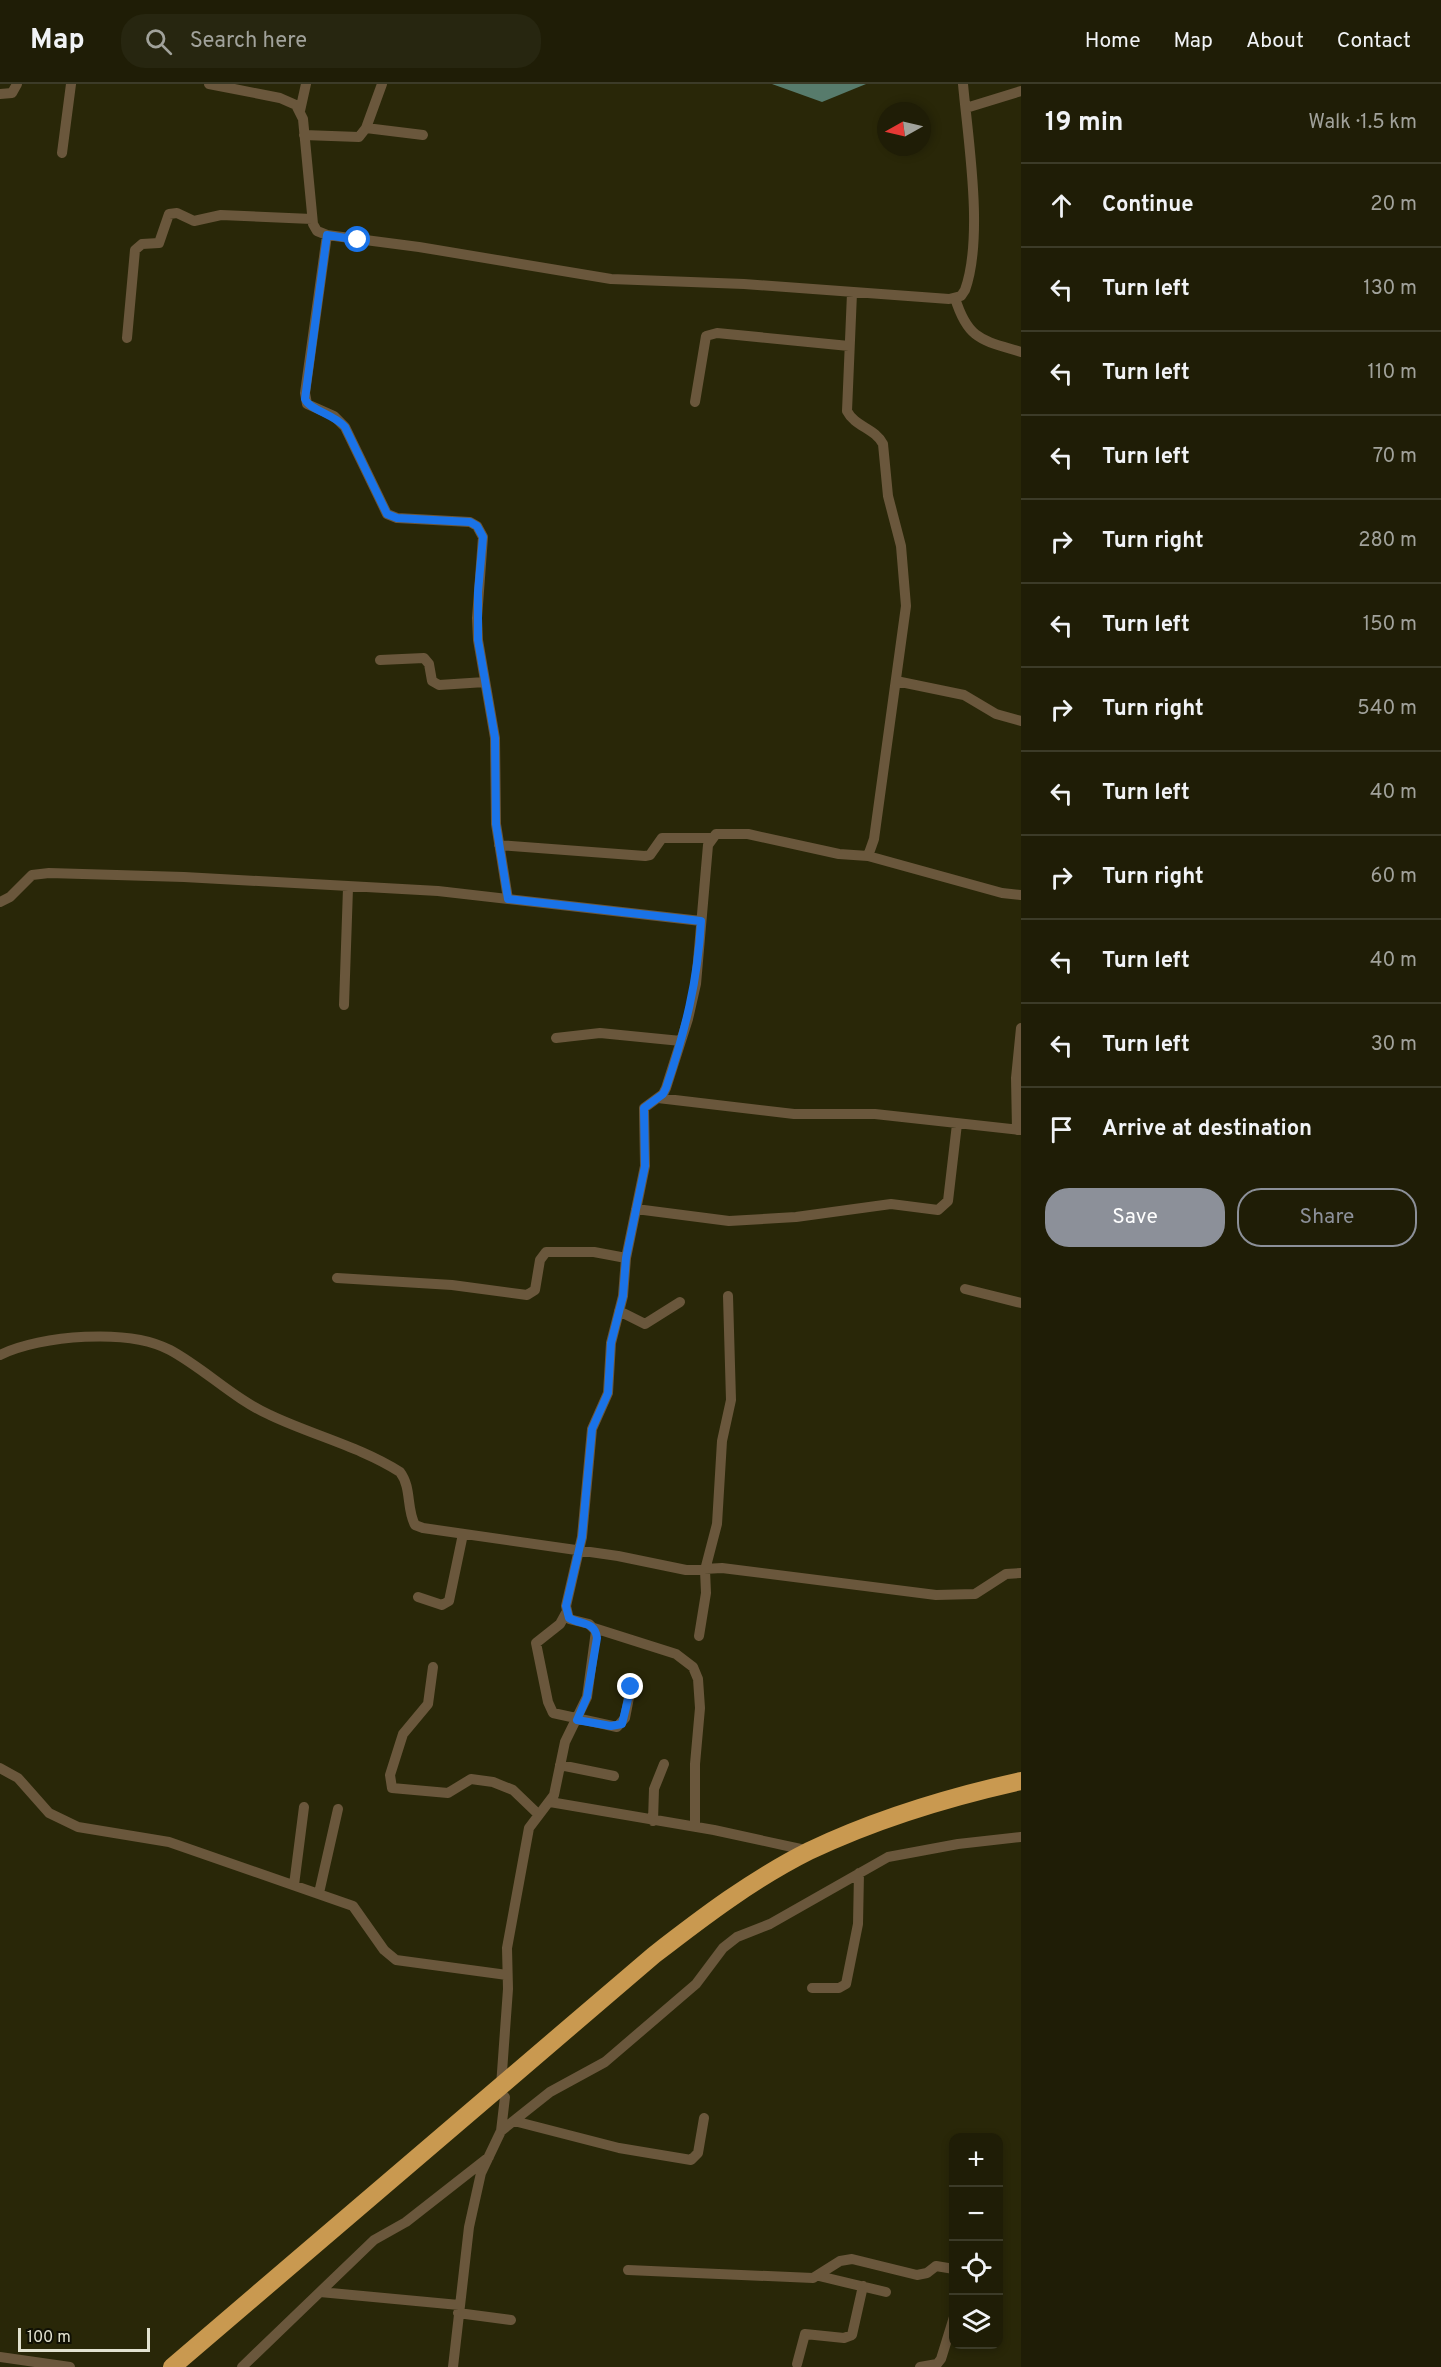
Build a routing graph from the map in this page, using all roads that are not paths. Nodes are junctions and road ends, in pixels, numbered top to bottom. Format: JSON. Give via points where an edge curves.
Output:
{"nodes":[{"id":1,"x":17,"y":84,"type":"edge"},
{"id":2,"x":71,"y":84,"type":"edge"},
{"id":3,"x":209,"y":84,"type":"edge"},
{"id":4,"x":306,"y":84,"type":"edge"},
{"id":5,"x":381,"y":84,"type":"edge"},
{"id":6,"x":963,"y":84,"type":"edge"},
{"id":7,"x":1021,"y":91,"type":"edge"},
{"id":8,"x":0,"y":94,"type":"edge"},
{"id":9,"x":966,"y":108,"type":"junction"},
{"id":10,"x":300,"y":111,"type":"junction"},
{"id":11,"x":366,"y":128,"type":"junction"},
{"id":12,"x":304,"y":135,"type":"junction"},
{"id":13,"x":423,"y":135,"type":"dead end"},
{"id":14,"x":62,"y":153,"type":"dead end"},
{"id":15,"x":312,"y":219,"type":"junction"},
{"id":16,"x":327,"y":235,"type":"junction"},
{"id":17,"x":852,"y":293,"type":"junction"},
{"id":18,"x":955,"y":298,"type":"junction"},
{"id":19,"x":128,"y":338,"type":"dead end"},
{"id":20,"x":849,"y":346,"type":"junction"},
{"id":21,"x":1021,"y":352,"type":"edge"},
{"id":22,"x":694,"y":402,"type":"dead end"},
{"id":23,"x":381,"y":660,"type":"dead end"},
{"id":24,"x":896,"y":681,"type":"junction"},
{"id":25,"x":485,"y":682,"type":"junction"},
{"id":26,"x":1021,"y":721,"type":"edge"},
{"id":27,"x":711,"y":838,"type":"junction"},
{"id":28,"x":499,"y":845,"type":"junction"},
{"id":29,"x":868,"y":856,"type":"junction"},
{"id":30,"x":348,"y":888,"type":"junction"},
{"id":31,"x":1021,"y":895,"type":"edge"},
{"id":32,"x":508,"y":899,"type":"junction"},
{"id":33,"x":0,"y":902,"type":"edge"},
{"id":34,"x":701,"y":921,"type":"junction"},
{"id":35,"x":344,"y":1005,"type":"dead end"},
{"id":36,"x":1021,"y":1028,"type":"edge"},
{"id":37,"x":556,"y":1038,"type":"dead end"},
{"id":38,"x":681,"y":1041,"type":"junction"},
{"id":39,"x":658,"y":1098,"type":"junction"},
{"id":40,"x":957,"y":1124,"type":"junction"},
{"id":41,"x":1019,"y":1130,"type":"edge"},
{"id":42,"x":636,"y":1209,"type":"junction"},
{"id":43,"x":626,"y":1258,"type":"junction"},
{"id":44,"x":337,"y":1278,"type":"dead end"},
{"id":45,"x":964,"y":1289,"type":"dead end"},
{"id":46,"x":728,"y":1296,"type":"dead end"},
{"id":47,"x":680,"y":1302,"type":"dead end"},
{"id":48,"x":1021,"y":1303,"type":"edge"},
{"id":49,"x":619,"y":1311,"type":"junction"},
{"id":50,"x":0,"y":1355,"type":"edge"},
{"id":51,"x":463,"y":1534,"type":"junction"},
{"id":52,"x":580,"y":1551,"type":"junction"},
{"id":53,"x":705,"y":1570,"type":"junction"},
{"id":54,"x":1021,"y":1573,"type":"edge"},
{"id":55,"x":418,"y":1597,"type":"dead end"},
{"id":56,"x":566,"y":1613,"type":"junction"},
{"id":57,"x":594,"y":1628,"type":"junction"},
{"id":58,"x":699,"y":1636,"type":"dead end"},
{"id":59,"x":433,"y":1667,"type":"dead end"},
{"id":60,"x":631,"y":1687,"type":"dead end"},
{"id":61,"x":577,"y":1720,"type":"junction"},
{"id":62,"x":664,"y":1764,"type":"dead end"},
{"id":63,"x":560,"y":1765,"type":"junction"},
{"id":64,"x":0,"y":1768,"type":"edge"},
{"id":65,"x":614,"y":1776,"type":"dead end"},
{"id":66,"x":1021,"y":1781,"type":"edge"},
{"id":67,"x":1021,"y":1793,"type":"edge"},
{"id":68,"x":550,"y":1802,"type":"junction"},
{"id":69,"x":304,"y":1807,"type":"dead end"},
{"id":70,"x":338,"y":1809,"type":"dead end"},
{"id":71,"x":538,"y":1814,"type":"junction"},
{"id":72,"x":653,"y":1821,"type":"junction"},
{"id":73,"x":695,"y":1827,"type":"junction"},
{"id":74,"x":1021,"y":1837,"type":"edge"},
{"id":75,"x":810,"y":1851,"type":"junction"},
{"id":76,"x":859,"y":1873,"type":"junction"},
{"id":77,"x":294,"y":1885,"type":"junction"},
{"id":78,"x":319,"y":1893,"type":"junction"},
{"id":79,"x":507,"y":1976,"type":"junction"},
{"id":80,"x":812,"y":1988,"type":"dead end"},
{"id":81,"x":503,"y":2092,"type":"junction"},
{"id":82,"x":704,"y":2118,"type":"dead end"},
{"id":83,"x":514,"y":2121,"type":"junction"},
{"id":84,"x":501,"y":2131,"type":"junction"},
{"id":85,"x":489,"y":2157,"type":"junction"},
{"id":86,"x":949,"y":2268,"type":"edge"},
{"id":87,"x":628,"y":2270,"type":"dead end"},
{"id":88,"x":819,"y":2276,"type":"junction"},
{"id":89,"x":863,"y":2286,"type":"junction"},
{"id":90,"x":320,"y":2292,"type":"junction"},
{"id":91,"x":886,"y":2292,"type":"dead end"},
{"id":92,"x":458,"y":2309,"type":"junction"},
{"id":93,"x":511,"y":2320,"type":"dead end"},
{"id":94,"x":949,"y":2333,"type":"edge"},
{"id":95,"x":0,"y":2357,"type":"edge"},
{"id":96,"x":797,"y":2364,"type":"dead end"},
{"id":97,"x":70,"y":2367,"type":"edge"},
{"id":98,"x":172,"y":2367,"type":"edge"},
{"id":99,"x":191,"y":2367,"type":"edge"},
{"id":100,"x":242,"y":2367,"type":"edge"},
{"id":101,"x":453,"y":2367,"type":"edge"},
{"id":102,"x":920,"y":2367,"type":"edge"}],
"edges":[{"from":1,"to":8,"type":"street","via":[[12,93]]},
{"from":2,"to":14,"type":"street"},
{"from":3,"to":10,"type":"street","via":[[280,98]]},
{"from":4,"to":10,"type":"street"},
{"from":5,"to":11,"type":"street"},
{"from":6,"to":9,"type":"street"},
{"from":7,"to":9,"type":"street"},
{"from":9,"to":18,"type":"street","via":[[973,245],[965,290]]},
{"from":10,"to":12,"type":"street"},
{"from":11,"to":12,"type":"street","via":[[359,137]]},
{"from":11,"to":13,"type":"street"},
{"from":12,"to":15,"type":"street"},
{"from":15,"to":16,"type":"street","via":[[318,231]]},
{"from":15,"to":19,"type":"street","via":[[221,216],[194,222],[177,213],[169,214],[159,243],[142,244],[135,250]]},
{"from":16,"to":17,"type":"street","via":[[611,279]]},
{"from":16,"to":25,"type":"street","via":[[305,399],[311,407],[334,416],[345,427],[387,514],[397,518],[461,520],[477,526],[481,532],[477,618]]},
{"from":17,"to":18,"type":"street"},
{"from":17,"to":20,"type":"street"},
{"from":18,"to":21,"type":"street","via":[[965,325],[977,338]]},
{"from":20,"to":22,"type":"street","via":[[711,334],[704,341]]},
{"from":20,"to":24,"type":"street","via":[[847,411],[883,444],[888,496],[901,546],[906,606]]},
{"from":23,"to":25,"type":"street","via":[[424,658],[432,681],[439,685]]},
{"from":24,"to":26,"type":"street","via":[[964,695],[996,714]]},
{"from":24,"to":29,"type":"street","via":[[874,839]]},
{"from":25,"to":28,"type":"street","via":[[495,738]]},
{"from":27,"to":28,"type":"street","via":[[662,838],[645,856]]},
{"from":27,"to":29,"type":"street","via":[[736,832],[839,854]]},
{"from":27,"to":34,"type":"street","via":[[706,854]]},
{"from":28,"to":32,"type":"street"},
{"from":29,"to":31,"type":"street","via":[[1002,894]]},
{"from":30,"to":32,"type":"street","via":[[438,891]]},
{"from":30,"to":33,"type":"street","via":[[49,873],[32,875]]},
{"from":30,"to":35,"type":"street"},
{"from":32,"to":34,"type":"street"},
{"from":34,"to":38,"type":"street","via":[[696,984]]},
{"from":36,"to":41,"type":"street","via":[[1016,1078]]},
{"from":37,"to":38,"type":"street","via":[[600,1033]]},
{"from":38,"to":39,"type":"street","via":[[666,1088]]},
{"from":39,"to":40,"type":"street","via":[[794,1114],[876,1114]]},
{"from":39,"to":42,"type":"street","via":[[644,1108],[646,1157]]},
{"from":40,"to":41,"type":"street"},
{"from":40,"to":42,"type":"street","via":[[948,1201],[938,1210],[891,1204],[729,1221]]},
{"from":42,"to":43,"type":"street"},
{"from":43,"to":44,"type":"street","via":[[594,1251],[546,1252],[540,1260],[535,1290],[527,1295],[452,1285]]},
{"from":43,"to":49,"type":"street"},
{"from":45,"to":48,"type":"street"},
{"from":46,"to":53,"type":"street","via":[[731,1400],[722,1441],[717,1524]]},
{"from":47,"to":49,"type":"street","via":[[645,1324]]},
{"from":49,"to":52,"type":"street","via":[[611,1343],[608,1393],[592,1429]]},
{"from":50,"to":51,"type":"street","via":[[31,1344],[92,1338],[162,1346],[269,1415],[395,1469],[405,1479],[415,1525]]},
{"from":51,"to":52,"type":"street"},
{"from":51,"to":55,"type":"street","via":[[449,1601],[442,1605]]},
{"from":52,"to":53,"type":"street"},
{"from":52,"to":56,"type":"street"},
{"from":53,"to":54,"type":"street","via":[[722,1568],[936,1595],[975,1594],[1006,1575]]},
{"from":53,"to":58,"type":"street"},
{"from":56,"to":57,"type":"street","via":[[573,1621]]},
{"from":56,"to":61,"type":"street","via":[[555,1628],[539,1638],[536,1649],[550,1709]]},
{"from":57,"to":61,"type":"street","via":[[597,1638],[587,1697]]},
{"from":57,"to":73,"type":"street","via":[[676,1654],[693,1667],[700,1708]]},
{"from":59,"to":71,"type":"street","via":[[428,1704],[403,1734],[390,1775],[392,1788],[448,1793],[471,1779],[493,1782],[513,1790]]},
{"from":60,"to":61,"type":"street","via":[[622,1724]]},
{"from":61,"to":63,"type":"street","via":[[565,1742]]},
{"from":62,"to":72,"type":"street","via":[[654,1790]]},
{"from":63,"to":65,"type":"street"},
{"from":63,"to":68,"type":"street"},
{"from":64,"to":77,"type":"street","via":[[18,1778],[50,1813],[78,1827],[169,1842]]},
{"from":66,"to":75,"type":"highway","via":[[941,1800]]},
{"from":67,"to":81,"type":"highway","via":[[931,1815],[786,1876],[726,1914],[661,1963]]},
{"from":68,"to":71,"type":"street"},
{"from":68,"to":72,"type":"street"},
{"from":69,"to":77,"type":"street"},
{"from":70,"to":78,"type":"street"},
{"from":71,"to":79,"type":"street","via":[[529,1828],[516,1891]]},
{"from":72,"to":73,"type":"street"},
{"from":73,"to":75,"type":"street"},
{"from":74,"to":76,"type":"street","via":[[903,1853]]},
{"from":75,"to":81,"type":"highway","via":[[712,1910],[654,1955]]},
{"from":76,"to":80,"type":"street","via":[[858,1924],[846,1984],[839,1988]]},
{"from":76,"to":83,"type":"street","via":[[770,1924],[730,1941],[696,1984],[663,2015],[605,2062],[550,2092]]},
{"from":77,"to":78,"type":"street"},
{"from":78,"to":79,"type":"street","via":[[354,1906],[384,1950],[396,1960]]},
{"from":79,"to":81,"type":"street"},
{"from":81,"to":84,"type":"street"},
{"from":81,"to":98,"type":"highway"},
{"from":81,"to":99,"type":"highway"},
{"from":82,"to":83,"type":"street","via":[[698,2153],[691,2160],[619,2148]]},
{"from":83,"to":84,"type":"street"},
{"from":84,"to":85,"type":"street"},
{"from":85,"to":90,"type":"street","via":[[406,2222],[374,2240]]},
{"from":85,"to":92,"type":"street","via":[[479,2180],[469,2227]]},
{"from":86,"to":88,"type":"street","via":[[936,2266],[917,2275],[852,2259],[840,2261]]},
{"from":87,"to":88,"type":"street","via":[[774,2278]]},
{"from":88,"to":89,"type":"street"},
{"from":89,"to":91,"type":"street"},
{"from":89,"to":96,"type":"street","via":[[852,2335],[844,2338],[805,2334]]},
{"from":90,"to":92,"type":"street"},
{"from":90,"to":100,"type":"street"},
{"from":92,"to":93,"type":"street"},
{"from":92,"to":101,"type":"street"},
{"from":94,"to":102,"type":"street","via":[[937,2364]]},
{"from":95,"to":97,"type":"street"}]}
